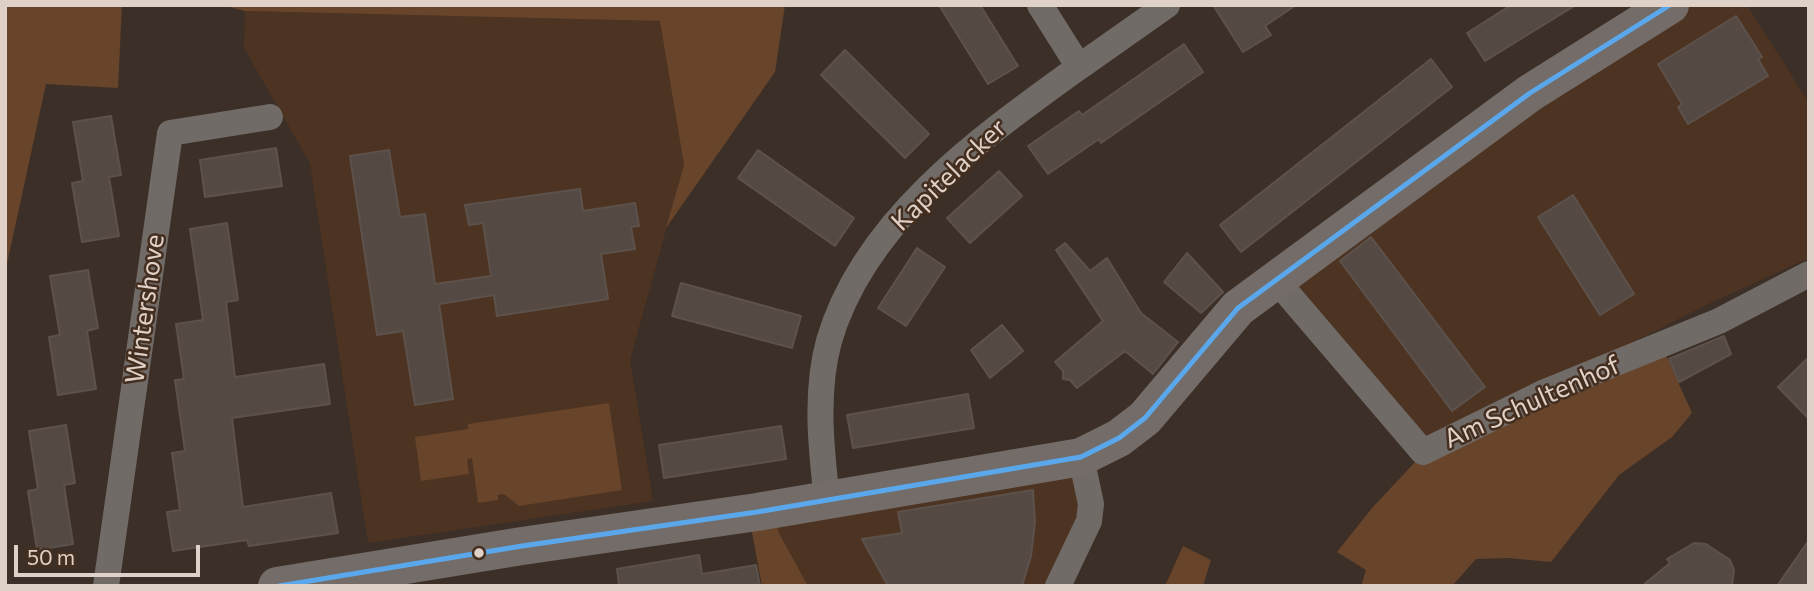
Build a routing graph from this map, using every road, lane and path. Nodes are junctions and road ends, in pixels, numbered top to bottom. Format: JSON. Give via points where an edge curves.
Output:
{"nodes":[{"id":1,"x":1040,"y":5,"type":"edge"},
{"id":2,"x":1167,"y":5,"type":"edge"},
{"id":3,"x":1670,"y":5,"type":"edge"},
{"id":4,"x":1079,"y":67,"type":"junction"},
{"id":5,"x":270,"y":117,"type":"dead end"},
{"id":6,"x":1809,"y":274,"type":"edge"},
{"id":7,"x":1276,"y":280,"type":"junction"},
{"id":8,"x":1081,"y":457,"type":"junction"},
{"id":9,"x":827,"y":500,"type":"junction"},
{"id":10,"x":360,"y":579,"type":"edge"},
{"id":11,"x":106,"y":586,"type":"edge"},
{"id":12,"x":277,"y":586,"type":"edge"},
{"id":13,"x":1058,"y":586,"type":"edge"}],
"edges":[{"from":1,"to":4,"type":"street"},
{"from":2,"to":4,"type":"street","name":"Kapitelacker"},
{"from":3,"to":7,"type":"street","via":[[1530,93]]},
{"from":4,"to":9,"type":"street","name":"Kapitelacker","via":[[967,151],[930,186],[871,254],[848,292],[829,341],[822,387]]},
{"from":5,"to":11,"type":"street","name":"Wintershove","via":[[170,132]]},
{"from":6,"to":7,"type":"street","name":"Am Schultenhof","via":[[1719,321],[1545,393],[1423,452]]},
{"from":7,"to":8,"type":"street","via":[[1238,308],[1145,418],[1119,438]]},
{"from":8,"to":9,"type":"street"},
{"from":8,"to":13,"type":"street","via":[[1091,503],[1089,521]]},
{"from":9,"to":10,"type":"street"},
{"from":10,"to":12,"type":"street"}]}
